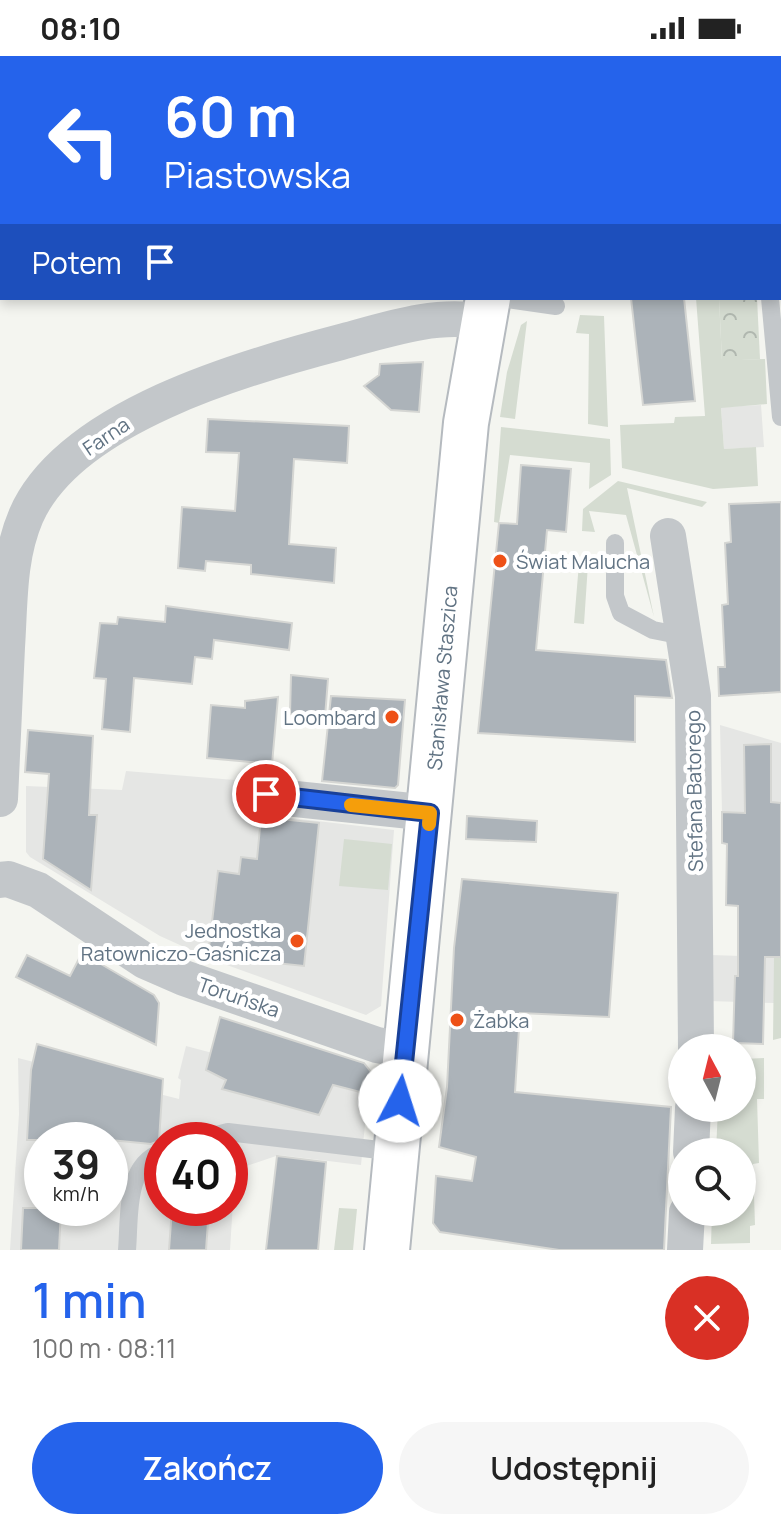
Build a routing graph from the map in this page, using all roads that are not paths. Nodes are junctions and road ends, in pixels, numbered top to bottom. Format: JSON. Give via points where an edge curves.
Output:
{"nodes":[{"id":1,"x":770,"y":300,"type":"edge"},
{"id":2,"x":490,"y":306,"type":"edge"},
{"id":3,"x":556,"y":306,"type":"dead end"},
{"id":4,"x":781,"y":417,"type":"edge"},
{"id":5,"x":668,"y":536,"type":"dead end"},
{"id":6,"x":615,"y":543,"type":"dead end"},
{"id":7,"x":683,"y":636,"type":"junction"},
{"id":8,"x":257,"y":795,"type":"dead end"},
{"id":9,"x":0,"y":799,"type":"edge"},
{"id":10,"x":430,"y":813,"type":"junction"},
{"id":11,"x":0,"y":880,"type":"edge"},
{"id":12,"x":696,"y":1034,"type":"edge"},
{"id":13,"x":405,"y":1050,"type":"junction"},
{"id":14,"x":248,"y":1134,"type":"edge"},
{"id":15,"x":396,"y":1152,"type":"junction"},
{"id":16,"x":144,"y":1166,"type":"edge"},
{"id":17,"x":686,"y":1226,"type":"edge"},
{"id":18,"x":127,"y":1250,"type":"edge"},
{"id":19,"x":387,"y":1250,"type":"edge"},
{"id":20,"x":685,"y":1250,"type":"edge"}],
"edges":[{"from":1,"to":4,"type":"lane"},
{"from":2,"to":3,"type":"lane"},
{"from":2,"to":9,"type":"street","name":"Farna","via":[[227,374],[120,425],[42,487],[12,560]]},
{"from":2,"to":10,"type":"street","name":"Stanisława Staszica","via":[[466,423]]},
{"from":5,"to":7,"type":"street","name":"Stefana Batorego"},
{"from":6,"to":7,"type":"lane","via":[[615,596],[621,613],[653,630]]},
{"from":7,"to":12,"type":"street","name":"Stefana Batorego","via":[[693,696]]},
{"from":8,"to":10,"type":"street"},
{"from":10,"to":13,"type":"street","name":"Stanisława Staszica"},
{"from":11,"to":13,"type":"street","name":"Toruńska","via":[[38,890],[145,961],[195,982]]},
{"from":13,"to":15,"type":"street","name":"Stanisława Staszica"},
{"from":14,"to":15,"type":"lane"},
{"from":15,"to":19,"type":"street","name":"Stanisława Staszica"},
{"from":16,"to":18,"type":"lane","via":[[132,1182]]},
{"from":17,"to":20,"type":"street"}]}
